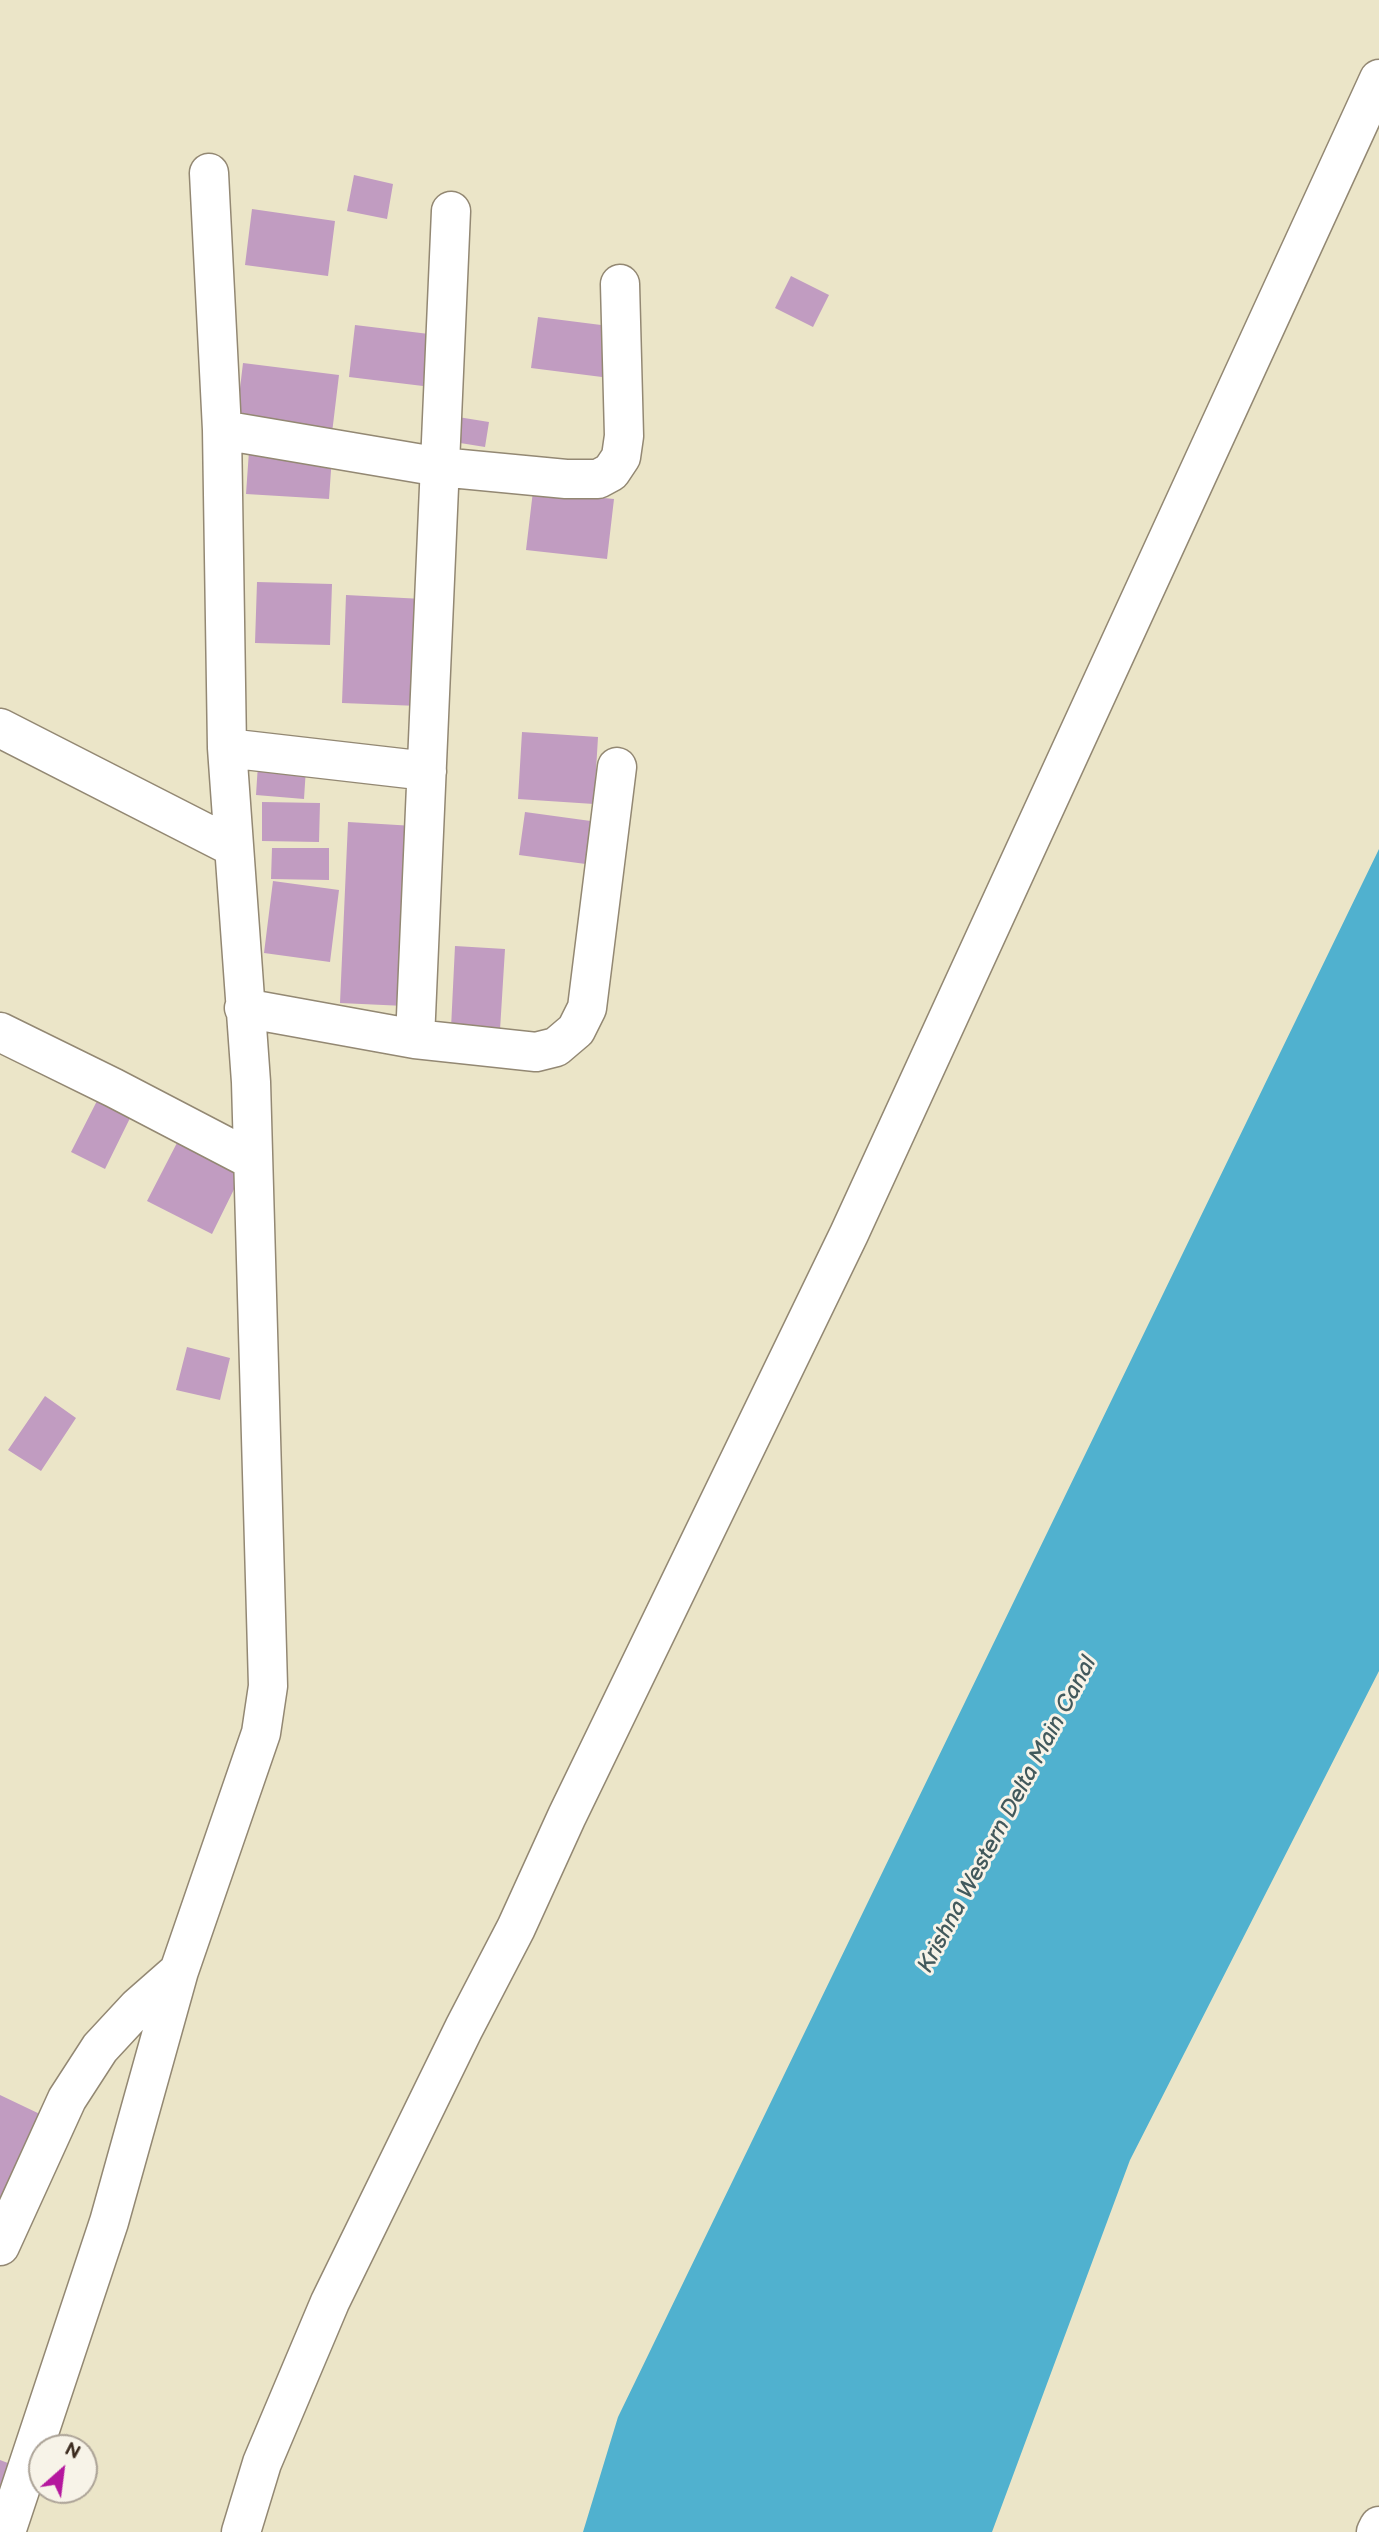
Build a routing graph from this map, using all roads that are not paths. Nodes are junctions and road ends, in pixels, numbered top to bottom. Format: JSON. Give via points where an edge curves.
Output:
{"nodes":[{"id":1,"x":1379,"y":79,"type":"edge"},
{"id":2,"x":209,"y":173,"type":"dead end"},
{"id":3,"x":451,"y":211,"type":"dead end"},
{"id":4,"x":620,"y":284,"type":"dead end"},
{"id":5,"x":222,"y":430,"type":"junction"},
{"id":6,"x":440,"y":467,"type":"junction"},
{"id":7,"x":0,"y":728,"type":"edge"},
{"id":8,"x":227,"y":748,"type":"junction"},
{"id":9,"x":617,"y":767,"type":"dead end"},
{"id":10,"x":427,"y":771,"type":"junction"},
{"id":11,"x":233,"y":848,"type":"junction"},
{"id":12,"x":244,"y":1008,"type":"junction"},
{"id":13,"x":0,"y":1032,"type":"edge"},
{"id":14,"x":415,"y":1040,"type":"junction"},
{"id":15,"x":252,"y":1160,"type":"junction"},
{"id":16,"x":179,"y":1970,"type":"junction"},
{"id":17,"x":0,"y":2246,"type":"edge"},
{"id":18,"x":1379,"y":2526,"type":"edge"},
{"id":19,"x":6,"y":2532,"type":"edge"},
{"id":20,"x":241,"y":2532,"type":"edge"},
{"id":21,"x":1376,"y":2532,"type":"edge"}],
"edges":[{"from":1,"to":20,"type":"street","via":[[849,1234],[516,1928],[330,2302],[262,2463]]},
{"from":2,"to":5,"type":"street"},
{"from":3,"to":6,"type":"street"},
{"from":4,"to":6,"type":"street","via":[[624,436],[621,457],[611,472],[598,479],[566,479]]},
{"from":5,"to":6,"type":"street"},
{"from":5,"to":8,"type":"street"},
{"from":6,"to":10,"type":"street"},
{"from":7,"to":11,"type":"street"},
{"from":8,"to":10,"type":"street"},
{"from":8,"to":11,"type":"street"},
{"from":9,"to":14,"type":"street","via":[[587,1008],[576,1030],[556,1047],[536,1052]]},
{"from":10,"to":14,"type":"street"},
{"from":11,"to":12,"type":"street"},
{"from":12,"to":14,"type":"street"},
{"from":12,"to":15,"type":"street"},
{"from":13,"to":15,"type":"street"},
{"from":15,"to":16,"type":"street","via":[[268,1686],[261,1733]]},
{"from":16,"to":17,"type":"street","via":[[100,2048],[67,2099]]},
{"from":16,"to":19,"type":"street","via":[[109,2222]]},
{"from":18,"to":21,"type":"street"}]}
